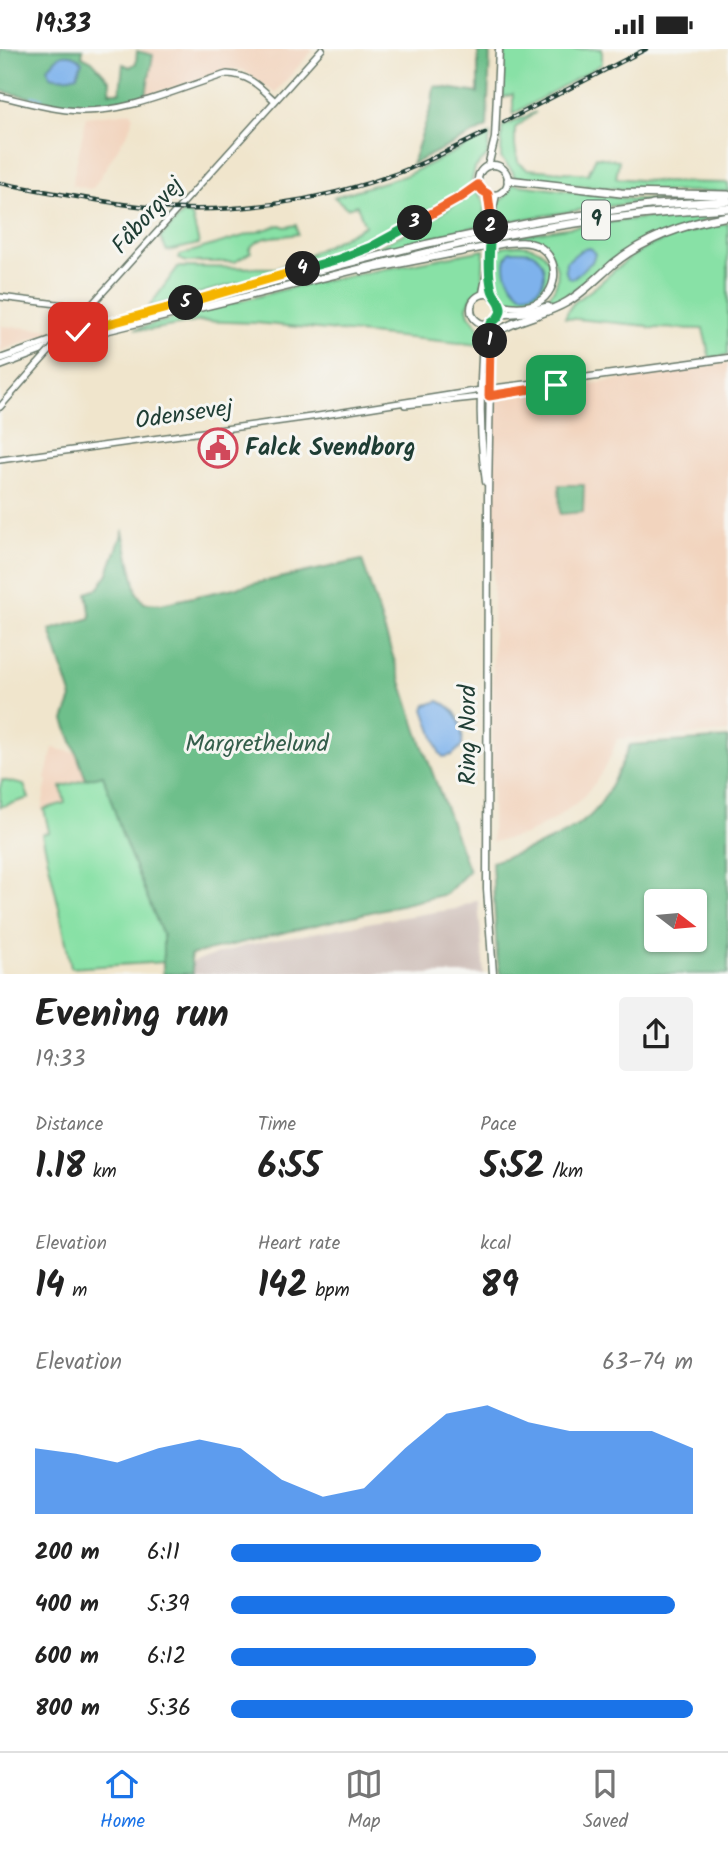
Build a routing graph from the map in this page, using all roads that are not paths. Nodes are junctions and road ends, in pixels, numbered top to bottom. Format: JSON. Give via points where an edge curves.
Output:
{"nodes":[{"id":1,"x":321,"y":49,"type":"edge"},
{"id":2,"x":499,"y":49,"type":"edge"},
{"id":3,"x":0,"y":96,"type":"edge"},
{"id":4,"x":275,"y":101,"type":"junction"},
{"id":5,"x":495,"y":138,"type":"junction"},
{"id":6,"x":488,"y":166,"type":"junction"},
{"id":7,"x":499,"y":166,"type":"junction"},
{"id":8,"x":508,"y":180,"type":"junction"},
{"id":9,"x":478,"y":185,"type":"junction"},
{"id":10,"x":492,"y":195,"type":"junction"},
{"id":11,"x":728,"y":195,"type":"edge"},
{"id":12,"x":728,"y":201,"type":"edge"},
{"id":13,"x":653,"y":205,"type":"joint"},
{"id":14,"x":728,"y":208,"type":"edge"},
{"id":15,"x":728,"y":216,"type":"edge"},
{"id":16,"x":465,"y":243,"type":"joint"},
{"id":17,"x":489,"y":260,"type":"junction"},
{"id":18,"x":343,"y":272,"type":"junction"},
{"id":19,"x":601,"y":275,"type":"junction"},
{"id":20,"x":483,"y":293,"type":"junction"},
{"id":21,"x":493,"y":295,"type":"junction"},
{"id":22,"x":0,"y":297,"type":"edge"},
{"id":23,"x":206,"y":298,"type":"junction"},
{"id":24,"x":501,"y":305,"type":"junction"},
{"id":25,"x":86,"y":311,"type":"junction"},
{"id":26,"x":500,"y":314,"type":"junction"},
{"id":27,"x":491,"y":323,"type":"junction"},
{"id":28,"x":482,"y":324,"type":"junction"},
{"id":29,"x":486,"y":348,"type":"junction"},
{"id":30,"x":728,"y":358,"type":"edge"},
{"id":31,"x":0,"y":359,"type":"edge"},
{"id":32,"x":0,"y":366,"type":"edge"},
{"id":33,"x":576,"y":379,"type":"junction"},
{"id":34,"x":485,"y":393,"type":"junction"},
{"id":35,"x":0,"y":407,"type":"edge"},
{"id":36,"x":374,"y":407,"type":"junction"},
{"id":37,"x":0,"y":460,"type":"edge"},
{"id":38,"x":488,"y":496,"type":"junction"},
{"id":39,"x":493,"y":974,"type":"edge"}],
"edges":[{"from":1,"to":4,"type":"street","name":"Fåborgvej"},
{"from":2,"to":5,"type":"main road"},
{"from":3,"to":4,"type":"street","via":[[95,111],[132,106],[227,74],[246,77]]},
{"from":4,"to":25,"type":"street","name":"Fåborgvej"},
{"from":5,"to":6,"type":"main road"},
{"from":5,"to":7,"type":"main road"},
{"from":6,"to":7,"type":"main road"},
{"from":6,"to":9,"type":"main road","via":[[479,173]]},
{"from":7,"to":8,"type":"main road"},
{"from":8,"to":10,"type":"main road","via":[[505,189]]},
{"from":8,"to":11,"type":"highway","via":[[621,193]]},
{"from":9,"to":10,"type":"main road"},
{"from":9,"to":23,"type":"main road","via":[[371,247]]},
{"from":10,"to":17,"type":"main road","bridge":true},
{"from":12,"to":13,"type":"highway","number":"9"},
{"from":13,"to":23,"type":"main road","number":"9","via":[[462,236]]},
{"from":14,"to":16,"type":"highway","number":"9","via":[[604,218]]},
{"from":15,"to":19,"type":"highway","via":[[657,238]]},
{"from":16,"to":18,"type":"main road","number":"9"},
{"from":17,"to":20,"type":"main road"},
{"from":17,"to":21,"type":"main road"},
{"from":18,"to":24,"type":"main road","via":[[506,243],[538,246],[554,265],[549,293],[535,304]]},
{"from":18,"to":32,"type":"main road","number":"9","via":[[97,333]]},
{"from":19,"to":26,"type":"highway","via":[[549,307]]},
{"from":19,"to":29,"type":"highway","via":[[566,303],[497,332]]},
{"from":20,"to":21,"type":"main road"},
{"from":20,"to":28,"type":"main road","via":[[470,306],[474,319]]},
{"from":21,"to":24,"type":"main road"},
{"from":22,"to":25,"type":"street"},
{"from":23,"to":31,"type":"main road","number":"9","via":[[78,332]]},
{"from":24,"to":26,"type":"main road"},
{"from":25,"to":35,"type":"street","name":"Fåborgvej","bridge":true},
{"from":26,"to":27,"type":"main road"},
{"from":27,"to":28,"type":"main road"},
{"from":27,"to":29,"type":"main road","name":"Ring Nord"},
{"from":28,"to":29,"type":"main road","name":"Ring Nord"},
{"from":29,"to":34,"type":"main road","name":"Ring Nord"},
{"from":30,"to":33,"type":"main road","name":"Odensevej"},
{"from":33,"to":34,"type":"main road","name":"Odensevej"},
{"from":33,"to":34,"type":"main road","name":"Odensevej"},
{"from":34,"to":36,"type":"street","name":"Odensevej"},
{"from":34,"to":36,"type":"street","name":"Odensevej"},
{"from":34,"to":38,"type":"main road","name":"Ring Nord"},
{"from":34,"to":38,"type":"main road","name":"Ring Nord","via":[[481,447]]},
{"from":36,"to":37,"type":"street","name":"Odensevej"},
{"from":38,"to":39,"type":"main road","name":"Ring Nord","via":[[487,889]]}]}
